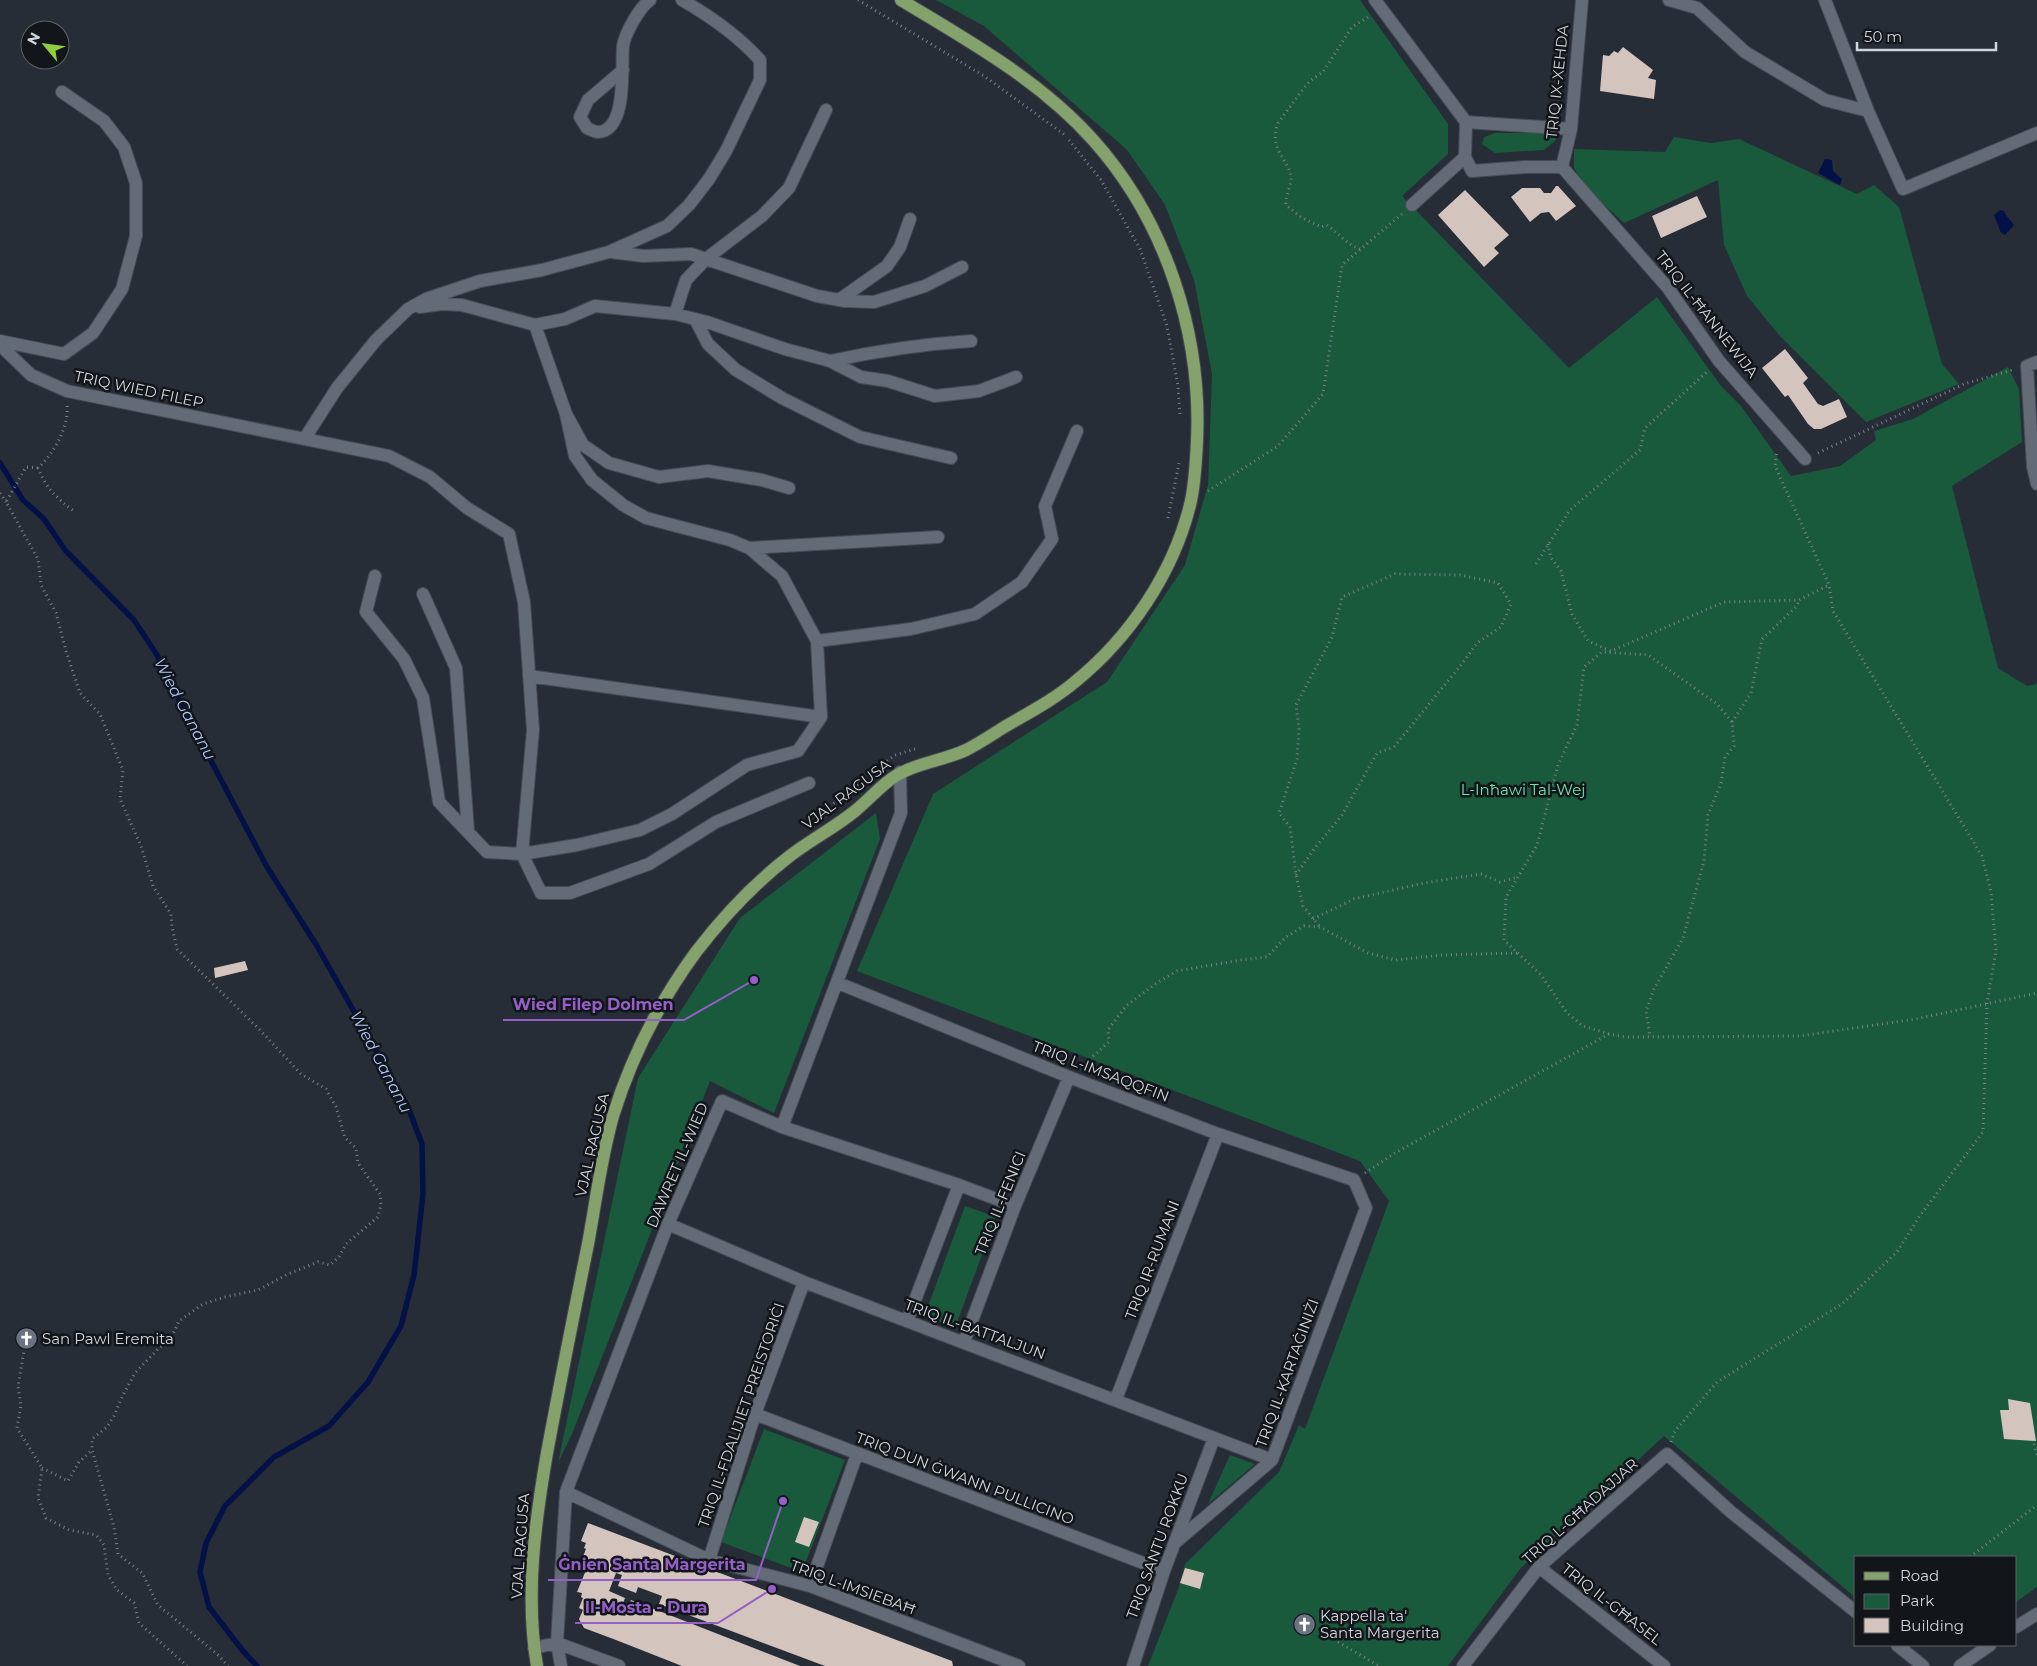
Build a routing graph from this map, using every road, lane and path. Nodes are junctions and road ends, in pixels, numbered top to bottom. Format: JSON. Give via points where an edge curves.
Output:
{"nodes":[{"id":1,"x":650,"y":0,"type":"edge"},
{"id":2,"x":682,"y":0,"type":"edge"},
{"id":3,"x":858,"y":0,"type":"edge"},
{"id":4,"x":901,"y":0,"type":"edge"},
{"id":5,"x":1582,"y":0,"type":"edge"},
{"id":6,"x":1669,"y":0,"type":"edge"},
{"id":7,"x":1825,"y":0,"type":"edge"},
{"id":8,"x":1379,"y":4,"type":"edge"},
{"id":9,"x":623,"y":70,"type":"junction"},
{"id":10,"x":62,"y":92,"type":"dead end"},
{"id":11,"x":826,"y":110,"type":"dead end"},
{"id":12,"x":1868,"y":111,"type":"junction"},
{"id":13,"x":1466,"y":122,"type":"junction"},
{"id":14,"x":1571,"y":129,"type":"junction"},
{"id":15,"x":2037,"y":132,"type":"edge"},
{"id":16,"x":1465,"y":157,"type":"junction"},
{"id":17,"x":1562,"y":167,"type":"junction"},
{"id":18,"x":1412,"y":205,"type":"joint"},
{"id":19,"x":910,"y":219,"type":"dead end"},
{"id":20,"x":1361,"y":249,"type":"junction"},
{"id":21,"x":609,"y":252,"type":"junction"},
{"id":22,"x":706,"y":259,"type":"junction"},
{"id":23,"x":962,"y":267,"type":"dead end"},
{"id":24,"x":839,"y":300,"type":"junction"},
{"id":25,"x":408,"y":309,"type":"junction"},
{"id":26,"x":675,"y":314,"type":"junction"},
{"id":27,"x":695,"y":319,"type":"junction"},
{"id":28,"x":535,"y":325,"type":"junction"},
{"id":29,"x":0,"y":341,"type":"edge"},
{"id":30,"x":971,"y":341,"type":"dead end"},
{"id":31,"x":0,"y":345,"type":"edge"},
{"id":32,"x":830,"y":361,"type":"junction"},
{"id":33,"x":1719,"y":361,"type":"junction"},
{"id":34,"x":2032,"y":364,"type":"edge"},
{"id":35,"x":1016,"y":378,"type":"dead end"},
{"id":36,"x":66,"y":391,"type":"junction"},
{"id":37,"x":566,"y":414,"type":"junction"},
{"id":38,"x":1180,"y":415,"type":"dead end"},
{"id":39,"x":1779,"y":429,"type":"junction"},
{"id":40,"x":1077,"y":431,"type":"dead end"},
{"id":41,"x":305,"y":438,"type":"junction"},
{"id":42,"x":951,"y":458,"type":"dead end"},
{"id":43,"x":1805,"y":459,"type":"joint"},
{"id":44,"x":1179,"y":461,"type":"dead end"},
{"id":45,"x":38,"y":468,"type":"junction"},
{"id":46,"x":2037,"y":484,"type":"edge"},
{"id":47,"x":789,"y":488,"type":"dead end"},
{"id":48,"x":0,"y":493,"type":"edge"},
{"id":49,"x":1206,"y":493,"type":"dead end"},
{"id":50,"x":6,"y":502,"type":"junction"},
{"id":51,"x":75,"y":512,"type":"dead end"},
{"id":52,"x":1168,"y":520,"type":"dead end"},
{"id":53,"x":938,"y":537,"type":"dead end"},
{"id":54,"x":1548,"y":544,"type":"junction"},
{"id":55,"x":749,"y":548,"type":"junction"},
{"id":56,"x":1536,"y":564,"type":"dead end"},
{"id":57,"x":375,"y":576,"type":"dead end"},
{"id":58,"x":1829,"y":584,"type":"junction"},
{"id":59,"x":423,"y":594,"type":"dead end"},
{"id":60,"x":1799,"y":600,"type":"junction"},
{"id":61,"x":817,"y":642,"type":"junction"},
{"id":62,"x":528,"y":676,"type":"junction"},
{"id":63,"x":821,"y":717,"type":"junction"},
{"id":64,"x":1732,"y":722,"type":"junction"},
{"id":65,"x":921,"y":747,"type":"dead end"},
{"id":66,"x":880,"y":766,"type":"dead end"},
{"id":67,"x":873,"y":772,"type":"dead end"},
{"id":68,"x":900,"y":772,"type":"junction"},
{"id":69,"x":809,"y":782,"type":"dead end"},
{"id":70,"x":814,"y":819,"type":"dead end"},
{"id":71,"x":468,"y":830,"type":"junction"},
{"id":72,"x":522,"y":854,"type":"junction"},
{"id":73,"x":1296,"y":876,"type":"junction"},
{"id":74,"x":1518,"y":877,"type":"junction"},
{"id":75,"x":1313,"y":919,"type":"junction"},
{"id":76,"x":1320,"y":928,"type":"junction"},
{"id":77,"x":1517,"y":953,"type":"junction"},
{"id":78,"x":838,"y":983,"type":"junction"},
{"id":79,"x":2037,"y":993,"type":"edge"},
{"id":80,"x":1988,"y":1003,"type":"junction"},
{"id":81,"x":1609,"y":1034,"type":"junction"},
{"id":82,"x":1650,"y":1037,"type":"junction"},
{"id":83,"x":1069,"y":1077,"type":"junction"},
{"id":84,"x":1084,"y":1082,"type":"junction"},
{"id":85,"x":782,"y":1127,"type":"junction"},
{"id":86,"x":1218,"y":1134,"type":"junction"},
{"id":87,"x":1354,"y":1180,"type":"junction"},
{"id":88,"x":958,"y":1186,"type":"junction"},
{"id":89,"x":1015,"y":1206,"type":"junction"},
{"id":90,"x":668,"y":1224,"type":"junction"},
{"id":91,"x":804,"y":1282,"type":"junction"},
{"id":92,"x":908,"y":1321,"type":"junction"},
{"id":93,"x":26,"y":1338,"type":"dead end"},
{"id":94,"x":964,"y":1342,"type":"junction"},
{"id":95,"x":1116,"y":1399,"type":"junction"},
{"id":96,"x":755,"y":1414,"type":"junction"},
{"id":97,"x":1214,"y":1438,"type":"junction"},
{"id":98,"x":2034,"y":1444,"type":"dead end"},
{"id":99,"x":92,"y":1450,"type":"junction"},
{"id":100,"x":857,"y":1454,"type":"junction"},
{"id":101,"x":1667,"y":1454,"type":"junction"},
{"id":102,"x":2037,"y":1456,"type":"edge"},
{"id":103,"x":1272,"y":1460,"type":"junction"},
{"id":104,"x":42,"y":1468,"type":"junction"},
{"id":105,"x":566,"y":1492,"type":"junction"},
{"id":106,"x":2037,"y":1505,"type":"edge"},
{"id":107,"x":1176,"y":1542,"type":"junction"},
{"id":108,"x":1971,"y":1556,"type":"edge"},
{"id":109,"x":709,"y":1560,"type":"junction"},
{"id":110,"x":1539,"y":1567,"type":"junction"},
{"id":111,"x":1164,"y":1571,"type":"junction"},
{"id":112,"x":810,"y":1586,"type":"junction"},
{"id":113,"x":1854,"y":1610,"type":"edge"},
{"id":114,"x":2037,"y":1614,"type":"edge"},
{"id":115,"x":2017,"y":1626,"type":"edge"},
{"id":116,"x":1338,"y":1642,"type":"dead end"},
{"id":117,"x":557,"y":1643,"type":"junction"},
{"id":118,"x":1898,"y":1646,"type":"edge"},
{"id":119,"x":1989,"y":1646,"type":"edge"},
{"id":120,"x":534,"y":1648,"type":"junction"},
{"id":121,"x":986,"y":1660,"type":"edge"},
{"id":122,"x":187,"y":1666,"type":"edge"},
{"id":123,"x":228,"y":1666,"type":"edge"},
{"id":124,"x":537,"y":1666,"type":"edge"},
{"id":125,"x":561,"y":1666,"type":"edge"},
{"id":126,"x":619,"y":1666,"type":"edge"},
{"id":127,"x":1019,"y":1666,"type":"edge"},
{"id":128,"x":1133,"y":1666,"type":"edge"},
{"id":129,"x":1379,"y":1666,"type":"edge"},
{"id":130,"x":1463,"y":1666,"type":"edge"},
{"id":131,"x":1664,"y":1666,"type":"edge"},
{"id":132,"x":1923,"y":1666,"type":"edge"},
{"id":133,"x":1960,"y":1666,"type":"edge"}],
"edges":[{"from":1,"to":9,"type":"street","via":[[642,6],[623,44]]},
{"from":2,"to":21,"type":"street","via":[[746,45],[760,60],[760,80],[726,151],[689,205],[667,226]]},
{"from":3,"to":38,"type":"path","via":[[984,76],[1066,136],[1101,180],[1140,249],[1167,326]]},
{"from":4,"to":68,"type":"main road","name":"VJAL RAGUSA","via":[[1037,88],[1067,113],[1119,172],[1168,262],[1194,363],[1198,417],[1190,503],[1178,542],[1164,576],[1111,648],[1076,682],[1038,708],[963,752]]},
{"from":5,"to":14,"type":"street","name":"TRIQ IX-XEHDA"},
{"from":6,"to":12,"type":"street","via":[[1697,8],[1745,52],[1825,100]]},
{"from":7,"to":12,"type":"street"},
{"from":8,"to":13,"type":"street"},
{"from":8,"to":20,"type":"path","via":[[1352,27],[1323,72],[1303,89],[1275,130],[1277,150],[1291,179],[1286,205],[1321,227],[1327,225],[1353,247]]},
{"from":9,"to":9,"type":"street","via":[[588,100],[580,117],[587,128],[598,132],[609,127],[618,115]]},
{"from":10,"to":29,"type":"street","via":[[104,120],[124,147],[136,183],[136,236],[122,289],[93,333],[64,354]]},
{"from":11,"to":22,"type":"street","via":[[789,188],[762,216]]},
{"from":12,"to":15,"type":"street","via":[[1903,189]]},
{"from":13,"to":14,"type":"street"},
{"from":13,"to":16,"type":"street"},
{"from":14,"to":17,"type":"street","name":"TRIQ IX-XEHDA"},
{"from":16,"to":17,"type":"street","via":[[1472,171]]},
{"from":16,"to":18,"type":"street"},
{"from":17,"to":33,"type":"street","name":"TRIQ IL-ĦANNEWIJA","via":[[1668,288]]},
{"from":18,"to":20,"type":"path"},
{"from":19,"to":24,"type":"street","via":[[900,247],[887,266]]},
{"from":20,"to":49,"type":"path","via":[[1342,265],[1323,394],[1278,446]]},
{"from":21,"to":22,"type":"street","via":[[643,256],[691,254]]},
{"from":21,"to":25,"type":"street","via":[[542,270],[480,281]]},
{"from":22,"to":24,"type":"street","via":[[816,296]]},
{"from":22,"to":26,"type":"street","via":[[686,280]]},
{"from":23,"to":24,"type":"street","via":[[925,286],[874,302]]},
{"from":25,"to":28,"type":"street","via":[[462,305]]},
{"from":25,"to":41,"type":"street","via":[[376,340],[342,381]]},
{"from":26,"to":27,"type":"street"},
{"from":26,"to":28,"type":"street","via":[[595,306],[565,319]]},
{"from":27,"to":32,"type":"street"},
{"from":27,"to":42,"type":"street","via":[[708,344],[736,370],[782,398],[860,437]]},
{"from":28,"to":37,"type":"street"},
{"from":30,"to":32,"type":"street","via":[[881,351]]},
{"from":31,"to":36,"type":"street","name":"TRIQ WIED FILEP","via":[[31,375]]},
{"from":32,"to":35,"type":"street","via":[[861,377],[888,381],[935,396],[979,391]]},
{"from":33,"to":39,"type":"street","name":"TRIQ IL-ĦANNEWIJA"},
{"from":33,"to":54,"type":"path","via":[[1645,428],[1640,450],[1570,510]]},
{"from":34,"to":43,"type":"path","via":[[1964,384]]},
{"from":34,"to":46,"type":"street","via":[[2033,467]]},
{"from":36,"to":41,"type":"street","name":"TRIQ WIED FILEP"},
{"from":36,"to":45,"type":"path","via":[[68,414],[62,431],[48,458]]},
{"from":37,"to":47,"type":"street","via":[[583,444],[609,462],[659,477],[708,471]]},
{"from":37,"to":55,"type":"street","via":[[575,456],[592,480],[623,505],[646,518]]},
{"from":39,"to":43,"type":"street","name":"TRIQ IL-ĦANNEWIJA"},
{"from":39,"to":58,"type":"path","via":[[1775,466]]},
{"from":40,"to":61,"type":"street","via":[[1045,506],[1052,539],[1022,582],[975,614],[911,629]]},
{"from":41,"to":62,"type":"street","name":"TRIQ WIED FILEP","via":[[389,456],[430,477],[466,508],[510,534],[524,602]]},
{"from":44,"to":52,"type":"path"},
{"from":45,"to":50,"type":"path","via":[[26,467]]},
{"from":45,"to":51,"type":"path","via":[[44,484]]},
{"from":48,"to":50,"type":"path"},
{"from":50,"to":99,"type":"path","via":[[38,559],[41,585],[56,613],[80,692],[100,714],[123,770],[120,799],[142,846],[153,886],[171,914],[177,949],[301,1074],[326,1089],[336,1107],[345,1138],[356,1148],[358,1164],[380,1194],[381,1204],[378,1217],[346,1244],[330,1265],[318,1262],[258,1290],[202,1304],[179,1322],[170,1340],[135,1373],[107,1427],[92,1439]]},
{"from":53,"to":55,"type":"street"},
{"from":54,"to":56,"type":"path"},
{"from":54,"to":60,"type":"path","via":[[1551,558],[1561,571],[1572,614],[1588,640],[1611,651],[1724,602]]},
{"from":55,"to":61,"type":"street","via":[[782,576]]},
{"from":57,"to":71,"type":"street","via":[[366,612],[404,659],[423,698],[439,802]]},
{"from":58,"to":60,"type":"path"},
{"from":58,"to":80,"type":"path","via":[[1833,610],[1982,856],[1991,892],[1996,951]]},
{"from":59,"to":71,"type":"street","via":[[456,668]]},
{"from":60,"to":64,"type":"path","via":[[1797,606],[1762,639],[1751,693]]},
{"from":61,"to":63,"type":"street"},
{"from":62,"to":63,"type":"street"},
{"from":62,"to":72,"type":"street","name":"TRIQ WIED FILEP","via":[[533,730]]},
{"from":63,"to":72,"type":"street","via":[[798,751],[747,765],[672,814],[640,830]]},
{"from":64,"to":74,"type":"path","via":[[1717,704],[1648,655],[1602,652],[1584,667],[1577,725],[1558,765],[1537,844]]},
{"from":64,"to":82,"type":"path","via":[[1734,746],[1724,757],[1721,783],[1708,815],[1704,861],[1684,938],[1654,989],[1646,1011]]},
{"from":65,"to":66,"type":"path","via":[[895,754]]},
{"from":67,"to":70,"type":"path"},
{"from":68,"to":78,"type":"street","via":[[901,813]]},
{"from":68,"to":120,"type":"main road","name":"VJAL RAGUSA","via":[[851,814],[783,861],[748,892],[696,952],[674,984],[634,1059],[608,1140],[539,1497],[532,1594]]},
{"from":69,"to":72,"type":"street","via":[[716,822],[649,864],[570,894],[541,893]]},
{"from":71,"to":72,"type":"street","via":[[488,852]]},
{"from":73,"to":73,"type":"path","via":[[1290,827],[1279,813],[1297,759],[1299,729],[1296,704],[1332,637],[1342,597],[1395,574],[1460,575],[1498,583],[1511,604],[1501,627],[1477,643],[1394,747],[1377,753],[1342,815]]},
{"from":73,"to":75,"type":"path","via":[[1303,906]]},
{"from":74,"to":75,"type":"path","via":[[1500,882],[1480,874],[1424,884],[1354,899]]},
{"from":74,"to":77,"type":"path","via":[[1506,897],[1504,940]]},
{"from":75,"to":76,"type":"path"},
{"from":76,"to":77,"type":"path","via":[[1368,953],[1395,960]]},
{"from":76,"to":84,"type":"path","via":[[1304,926],[1286,937],[1268,957],[1177,971],[1155,984],[1126,1006],[1108,1030],[1109,1042],[1091,1058]]},
{"from":77,"to":81,"type":"path","via":[[1541,975],[1567,1013],[1583,1026]]},
{"from":78,"to":83,"type":"street","name":"TRIQ L-IMSAQQFIN"},
{"from":78,"to":85,"type":"street"},
{"from":79,"to":80,"type":"path"},
{"from":80,"to":82,"type":"path","via":[[1916,1019],[1800,1036]]},
{"from":80,"to":101,"type":"path","via":[[1983,1132],[1919,1217],[1897,1252],[1842,1304],[1717,1382],[1674,1431]]},
{"from":81,"to":82,"type":"path","via":[[1626,1038]]},
{"from":81,"to":87,"type":"path","via":[[1395,1153]]},
{"from":83,"to":84,"type":"street","name":"TRIQ L-IMSAQQFIN"},
{"from":83,"to":89,"type":"street","name":"TRIQ IL-FENICI"},
{"from":84,"to":86,"type":"street","name":"TRIQ L-IMSAQQFIN"},
{"from":85,"to":88,"type":"street"},
{"from":85,"to":90,"type":"street","name":"DAWRET IL-WIED","via":[[722,1101]]},
{"from":86,"to":87,"type":"street","name":"TRIQ L-IMSAQQFIN"},
{"from":86,"to":95,"type":"street","name":"TRIQ IR-RUMANI"},
{"from":87,"to":103,"type":"street","name":"TRIQ IL-KARTAĠINIŻI","via":[[1366,1208]]},
{"from":88,"to":89,"type":"street"},
{"from":88,"to":92,"type":"street"},
{"from":89,"to":94,"type":"street","name":"TRIQ IL-FENICI"},
{"from":90,"to":91,"type":"street","name":"TRIQ IL-BATTALJUN"},
{"from":90,"to":105,"type":"street","name":"DAWRET IL-WIED"},
{"from":91,"to":92,"type":"street","name":"TRIQ IL-BATTALJUN"},
{"from":91,"to":96,"type":"street","name":"TRIQ IL-FDALIJIET PREISTORIĊI"},
{"from":92,"to":94,"type":"street","name":"TRIQ IL-BATTALJUN"},
{"from":93,"to":104,"type":"path","via":[[18,1387],[17,1428]]},
{"from":94,"to":95,"type":"street","name":"TRIQ IL-BATTALJUN"},
{"from":95,"to":97,"type":"street","name":"TRIQ IL-BATTALJUN"},
{"from":96,"to":100,"type":"street","name":"TRIQ DUN ĠWANN PULLICINO"},
{"from":96,"to":109,"type":"street","name":"TRIQ IL-FDALIJIET PREISTORIĊI"},
{"from":97,"to":103,"type":"street","name":"TRIQ IL-BATTALJUN"},
{"from":97,"to":107,"type":"street","name":"TRIQ SANTU ROKKU"},
{"from":98,"to":102,"type":"path"},
{"from":99,"to":104,"type":"path","via":[[79,1462],[68,1481]]},
{"from":99,"to":123,"type":"path","via":[[114,1527],[118,1554],[142,1573],[158,1605]]},
{"from":100,"to":111,"type":"street","name":"TRIQ DUN ĠWANN PULLICINO"},
{"from":100,"to":112,"type":"street"},
{"from":101,"to":110,"type":"street","name":"TRIQ L-GĦADAJJAR"},
{"from":101,"to":113,"type":"street","via":[[1731,1512]]},
{"from":103,"to":107,"type":"street","name":"TRIQ IL-KARTAĠINIŻI"},
{"from":104,"to":122,"type":"path","via":[[38,1498],[46,1518],[68,1530],[96,1535],[104,1545],[108,1576],[117,1590],[134,1603],[139,1623]]},
{"from":105,"to":109,"type":"street","name":"TRIQ L-IMSIEBAĦ"},
{"from":105,"to":117,"type":"street","name":"DAWRET IL-WIED"},
{"from":106,"to":108,"type":"path"},
{"from":107,"to":111,"type":"street","name":"TRIQ SANTU ROKKU"},
{"from":109,"to":112,"type":"street","name":"TRIQ L-IMSIEBAĦ"},
{"from":110,"to":130,"type":"street","name":"TRIQ L-GĦADAJJAR"},
{"from":110,"to":131,"type":"street","name":"TRIQ IL-GĦASEL"},
{"from":111,"to":128,"type":"street","name":"TRIQ SANTU ROKKU"},
{"from":112,"to":121,"type":"street","name":"TRIQ L-IMSIEBAĦ"},
{"from":114,"to":115,"type":"street"},
{"from":116,"to":129,"type":"path"},
{"from":117,"to":120,"type":"street"},
{"from":117,"to":125,"type":"street","name":"DAWRET IL-WIED"},
{"from":117,"to":126,"type":"street"},
{"from":118,"to":132,"type":"street"},
{"from":119,"to":133,"type":"street"},
{"from":120,"to":124,"type":"main road","name":"VJAL RAGUSA"},
{"from":121,"to":127,"type":"street","name":"TRIQ L-IMSIEBAĦ"}]}
